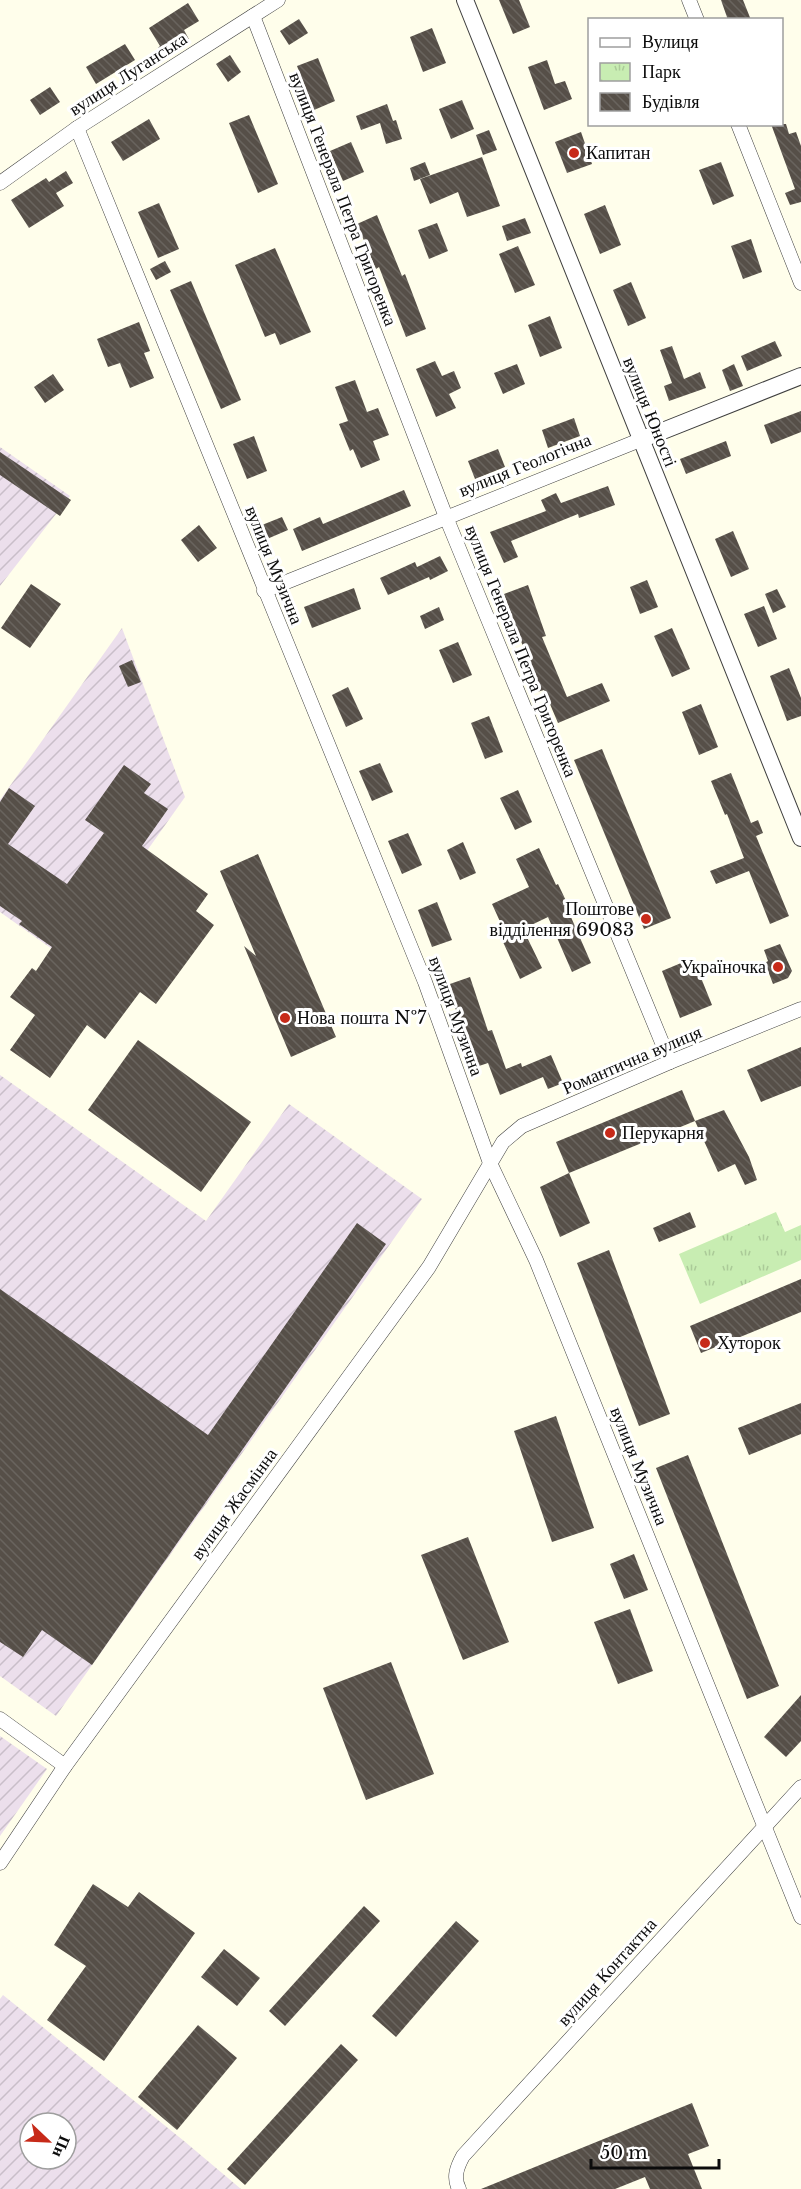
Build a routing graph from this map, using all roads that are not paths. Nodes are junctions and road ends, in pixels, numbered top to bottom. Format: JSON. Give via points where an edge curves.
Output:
{"nodes":[{"id":1,"x":278,"y":0,"type":"edge"},
{"id":2,"x":465,"y":0,"type":"edge"},
{"id":3,"x":689,"y":0,"type":"edge"},
{"id":4,"x":253,"y":16,"type":"junction"},
{"id":5,"x":696,"y":18,"type":"edge"},
{"id":6,"x":739,"y":126,"type":"edge"},
{"id":7,"x":77,"y":128,"type":"junction"},
{"id":8,"x":0,"y":183,"type":"edge"},
{"id":9,"x":801,"y":283,"type":"edge"},
{"id":10,"x":801,"y":376,"type":"edge"},
{"id":11,"x":640,"y":440,"type":"junction"},
{"id":12,"x":446,"y":517,"type":"junction"},
{"id":13,"x":264,"y":591,"type":"junction"},
{"id":14,"x":801,"y":838,"type":"edge"},
{"id":15,"x":801,"y":1010,"type":"edge"},
{"id":16,"x":670,"y":1062,"type":"junction"},
{"id":17,"x":490,"y":1162,"type":"junction"},
{"id":18,"x":0,"y":1719,"type":"edge"},
{"id":19,"x":65,"y":1766,"type":"junction"},
{"id":20,"x":801,"y":1787,"type":"edge"},
{"id":21,"x":765,"y":1826,"type":"junction"},
{"id":22,"x":0,"y":1863,"type":"edge"},
{"id":23,"x":801,"y":1917,"type":"edge"},
{"id":24,"x":459,"y":2189,"type":"edge"}],
"edges":[{"from":1,"to":4,"type":"street","name":"вулиця Луганська"},
{"from":2,"to":11,"type":"street","name":"вулиця Юності"},
{"from":3,"to":5,"type":"street"},
{"from":4,"to":7,"type":"street","name":"вулиця Луганська"},
{"from":4,"to":12,"type":"street","name":"вулиця Генерала Петра Григоренка"},
{"from":6,"to":9,"type":"street"},
{"from":7,"to":8,"type":"street","name":"вулиця Луганська"},
{"from":7,"to":13,"type":"street","name":"вулиця Музична"},
{"from":10,"to":11,"type":"street","name":"вулиця Геологічна"},
{"from":11,"to":12,"type":"street","name":"вулиця Геологічна"},
{"from":11,"to":14,"type":"street","name":"вулиця Юності"},
{"from":12,"to":13,"type":"street","name":"вулиця Геологічна"},
{"from":12,"to":16,"type":"street","name":"вулиця Генерала Петра Григоренка"},
{"from":13,"to":17,"type":"street","name":"вулиця Музична","via":[[425,982]]},
{"from":15,"to":16,"type":"street","name":"Романтична вулиця"},
{"from":16,"to":17,"type":"street","name":"Романтична вулиця","via":[[522,1126],[503,1142]]},
{"from":17,"to":19,"type":"street","name":"вулиця Жасмінна","via":[[429,1268]]},
{"from":17,"to":21,"type":"street","name":"вулиця Музична","via":[[536,1260]]},
{"from":18,"to":19,"type":"street"},
{"from":19,"to":22,"type":"street","name":"вулиця Жасмінна"},
{"from":20,"to":21,"type":"street","name":"вулиця Контактна"},
{"from":21,"to":23,"type":"street","name":"вулиця Музична"},
{"from":21,"to":24,"type":"street","name":"вулиця Контактна","via":[[463,2156],[456,2168]]}]}
